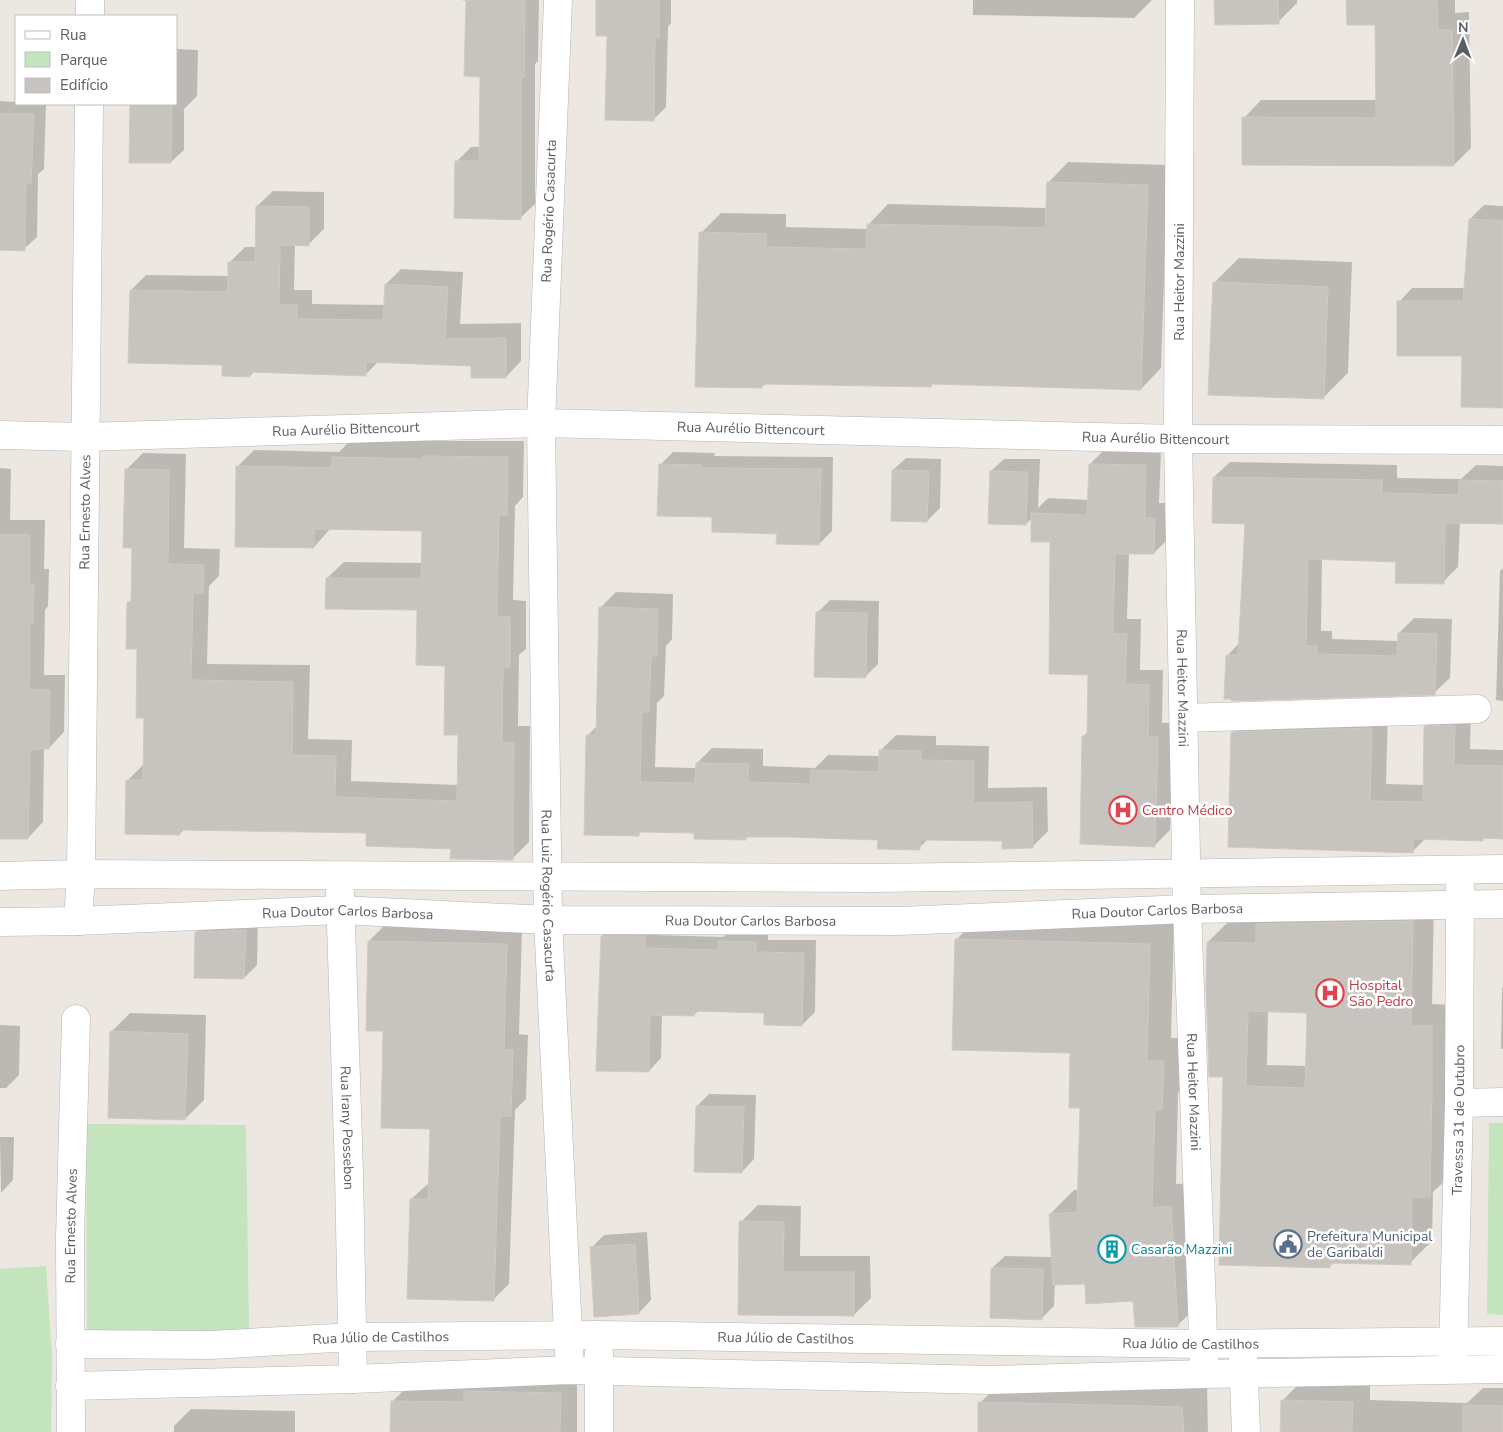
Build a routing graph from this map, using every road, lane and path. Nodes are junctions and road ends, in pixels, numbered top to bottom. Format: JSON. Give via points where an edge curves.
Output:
{"nodes":[{"id":1,"x":90,"y":0,"type":"edge"},
{"id":2,"x":558,"y":0,"type":"edge"},
{"id":3,"x":1180,"y":0,"type":"edge"},
{"id":4,"x":90,"y":15,"type":"edge"},
{"id":5,"x":89,"y":105,"type":"edge"},
{"id":6,"x":541,"y":423,"type":"junction"},
{"id":7,"x":0,"y":435,"type":"edge"},
{"id":8,"x":84,"y":437,"type":"junction"},
{"id":9,"x":1178,"y":439,"type":"junction"},
{"id":10,"x":1503,"y":440,"type":"edge"},
{"id":11,"x":1477,"y":710,"type":"dead end"},
{"id":12,"x":1184,"y":718,"type":"junction"},
{"id":13,"x":1503,"y":869,"type":"edge"},
{"id":14,"x":1460,"y":870,"type":"junction"},
{"id":15,"x":1187,"y":873,"type":"junction"},
{"id":16,"x":81,"y":874,"type":"junction"},
{"id":17,"x":0,"y":876,"type":"edge"},
{"id":18,"x":339,"y":877,"type":"junction"},
{"id":19,"x":547,"y":877,"type":"junction"},
{"id":20,"x":876,"y":878,"type":"junction"},
{"id":21,"x":1459,"y":904,"type":"junction"},
{"id":22,"x":1503,"y":904,"type":"edge"},
{"id":23,"x":1187,"y":909,"type":"junction"},
{"id":24,"x":340,"y":910,"type":"junction"},
{"id":25,"x":548,"y":920,"type":"junction"},
{"id":26,"x":78,"y":921,"type":"junction"},
{"id":27,"x":878,"y":921,"type":"junction"},
{"id":28,"x":0,"y":922,"type":"edge"},
{"id":29,"x":76,"y":1019,"type":"dead end"},
{"id":30,"x":1503,"y":1102,"type":"edge"},
{"id":31,"x":1459,"y":1103,"type":"junction"},
{"id":32,"x":599,"y":1335,"type":"junction"},
{"id":33,"x":568,"y":1336,"type":"junction"},
{"id":34,"x":353,"y":1337,"type":"junction"},
{"id":35,"x":1453,"y":1340,"type":"junction"},
{"id":36,"x":1503,"y":1341,"type":"edge"},
{"id":37,"x":70,"y":1344,"type":"junction"},
{"id":38,"x":1204,"y":1344,"type":"junction"},
{"id":39,"x":1242,"y":1344,"type":"junction"},
{"id":40,"x":1503,"y":1369,"type":"edge"},
{"id":41,"x":569,"y":1370,"type":"junction"},
{"id":42,"x":1452,"y":1370,"type":"junction"},
{"id":43,"x":599,"y":1372,"type":"junction"},
{"id":44,"x":1244,"y":1373,"type":"junction"},
{"id":45,"x":1204,"y":1374,"type":"junction"},
{"id":46,"x":353,"y":1379,"type":"junction"},
{"id":47,"x":70,"y":1386,"type":"junction"},
{"id":48,"x":72,"y":1432,"type":"edge"},
{"id":49,"x":599,"y":1432,"type":"edge"},
{"id":50,"x":1246,"y":1432,"type":"edge"}],
"edges":[{"from":1,"to":4,"type":"street"},
{"from":2,"to":6,"type":"street","name":"Rua Rogério Casacurta"},
{"from":3,"to":9,"type":"street","name":"Rua Heitor Mazzini"},
{"from":5,"to":8,"type":"street","name":"Rua Ernesto Alves"},
{"from":6,"to":8,"type":"street","name":"Rua Aurélio Bittencourt"},
{"from":6,"to":9,"type":"street","name":"Rua Aurélio Bittencourt"},
{"from":6,"to":19,"type":"street","name":"Rua Luiz Rogério Casacurta"},
{"from":7,"to":8,"type":"street","name":"Rua Aurélio Bittencourt"},
{"from":8,"to":16,"type":"street","name":"Rua Ernesto Alves"},
{"from":9,"to":10,"type":"street","name":"Rua Aurélio Bittencourt"},
{"from":9,"to":12,"type":"street","name":"Rua Heitor Mazzini"},
{"from":11,"to":12,"type":"street"},
{"from":12,"to":15,"type":"street","name":"Rua Heitor Mazzini"},
{"from":13,"to":14,"type":"street"},
{"from":14,"to":15,"type":"street"},
{"from":14,"to":21,"type":"street","name":"Travessa 31 de Outubro"},
{"from":15,"to":20,"type":"street"},
{"from":15,"to":23,"type":"street","name":"Rua Heitor Mazzini"},
{"from":16,"to":17,"type":"street"},
{"from":16,"to":18,"type":"street"},
{"from":16,"to":26,"type":"street","name":"Rua Ernesto Alves"},
{"from":18,"to":19,"type":"street"},
{"from":18,"to":24,"type":"street","name":"Rua Irany Possebon"},
{"from":19,"to":20,"type":"street"},
{"from":19,"to":25,"type":"street","name":"Rua Luiz Rogério Casacurta"},
{"from":20,"to":27,"type":"street"},
{"from":21,"to":22,"type":"street","name":"Rua Doutor Carlos Barbosa"},
{"from":21,"to":23,"type":"street","name":"Rua Doutor Carlos Barbosa"},
{"from":21,"to":31,"type":"street","name":"Travessa 31 de Outubro"},
{"from":23,"to":27,"type":"street","name":"Rua Doutor Carlos Barbosa"},
{"from":23,"to":38,"type":"street","name":"Rua Heitor Mazzini"},
{"from":24,"to":25,"type":"street","name":"Rua Doutor Carlos Barbosa"},
{"from":24,"to":26,"type":"street","name":"Rua Doutor Carlos Barbosa"},
{"from":24,"to":34,"type":"street","name":"Rua Irany Possebon"},
{"from":25,"to":27,"type":"street","name":"Rua Doutor Carlos Barbosa"},
{"from":25,"to":33,"type":"street","name":"Rua Luiz Rogério Casacurta"},
{"from":26,"to":28,"type":"street","name":"Rua Doutor Carlos Barbosa"},
{"from":29,"to":37,"type":"street","name":"Rua Ernesto Alves"},
{"from":30,"to":31,"type":"street"},
{"from":31,"to":35,"type":"street","name":"Travessa 31 de Outubro"},
{"from":32,"to":33,"type":"street","name":"Rua Júlio de Castilhos"},
{"from":32,"to":38,"type":"street","name":"Rua Júlio de Castilhos"},
{"from":32,"to":43,"type":"street"},
{"from":33,"to":34,"type":"street","name":"Rua Júlio de Castilhos"},
{"from":33,"to":41,"type":"street","name":"Rua Luiz Rogério Casacurta"},
{"from":34,"to":37,"type":"street","name":"Rua Júlio de Castilhos","via":[[211,1344]]},
{"from":34,"to":46,"type":"street","name":"Rua Irany Possebon"},
{"from":35,"to":36,"type":"street","name":"Rua Júlio de Castilhos"},
{"from":35,"to":39,"type":"street","name":"Rua Júlio de Castilhos"},
{"from":35,"to":42,"type":"street","name":"Travessa 31 de Outubro"},
{"from":37,"to":47,"type":"street","name":"Rua Ernesto Alves"},
{"from":38,"to":39,"type":"street","name":"Rua Júlio de Castilhos"},
{"from":38,"to":45,"type":"street","name":"Rua Heitor Mazzini"},
{"from":39,"to":44,"type":"street"},
{"from":40,"to":42,"type":"street"},
{"from":41,"to":43,"type":"street"},
{"from":41,"to":46,"type":"street"},
{"from":42,"to":44,"type":"street"},
{"from":43,"to":45,"type":"street","via":[[989,1380]]},
{"from":43,"to":49,"type":"street"},
{"from":44,"to":45,"type":"street"},
{"from":44,"to":50,"type":"street"},
{"from":46,"to":47,"type":"street"},
{"from":47,"to":48,"type":"street","name":"Rua Ernesto Alves"}]}
